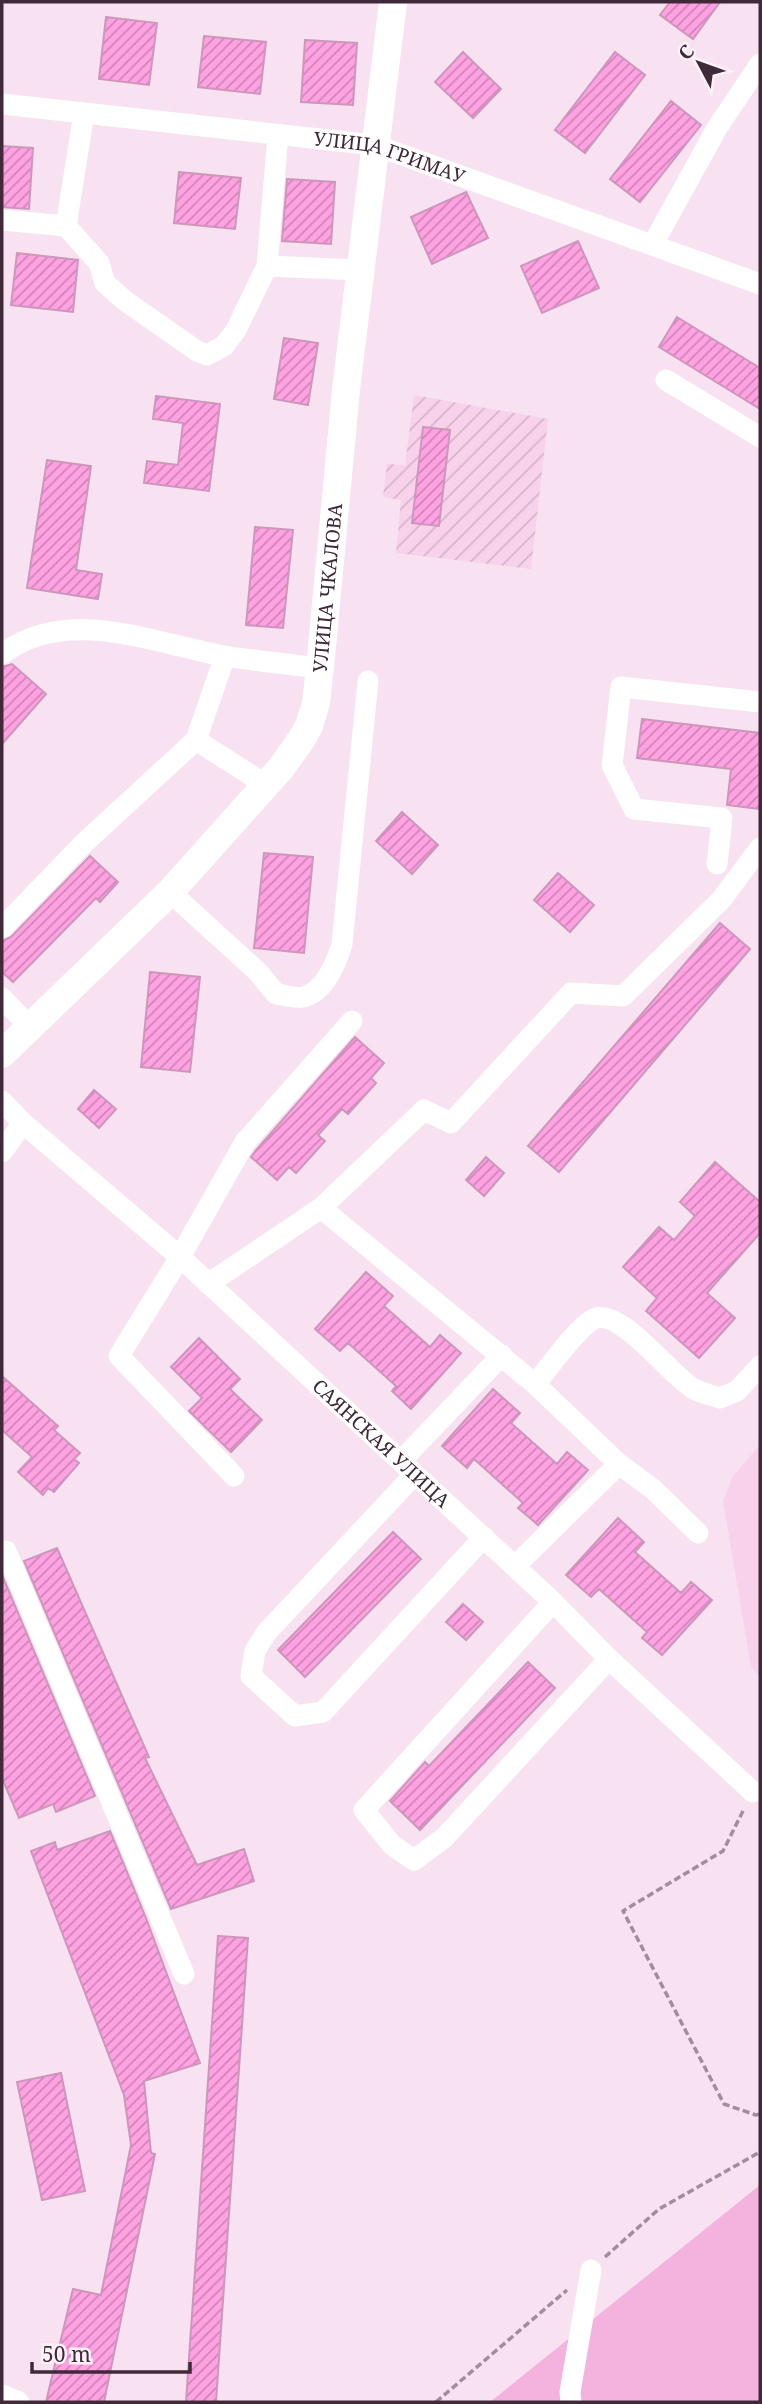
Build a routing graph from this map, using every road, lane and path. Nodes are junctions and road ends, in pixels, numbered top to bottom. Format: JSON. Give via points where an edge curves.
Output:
{"nodes":[{"id":1,"x":393,"y":2,"type":"edge"},
{"id":2,"x":760,"y":64,"type":"edge"},
{"id":3,"x":2,"y":104,"type":"edge"},
{"id":4,"x":84,"y":113,"type":"junction"},
{"id":5,"x":278,"y":135,"type":"junction"},
{"id":6,"x":375,"y":145,"type":"junction"},
{"id":7,"x":2,"y":220,"type":"edge"},
{"id":8,"x":66,"y":226,"type":"junction"},
{"id":9,"x":653,"y":244,"type":"junction"},
{"id":10,"x":267,"y":266,"type":"junction"},
{"id":11,"x":361,"y":270,"type":"junction"},
{"id":12,"x":760,"y":284,"type":"edge"},
{"id":13,"x":666,"y":380,"type":"dead end"},
{"id":14,"x":760,"y":437,"type":"edge"},
{"id":15,"x":2,"y":654,"type":"edge"},
{"id":16,"x":225,"y":656,"type":"junction"},
{"id":17,"x":320,"y":668,"type":"junction"},
{"id":18,"x":368,"y":681,"type":"dead end"},
{"id":19,"x":760,"y":702,"type":"edge"},
{"id":20,"x":196,"y":740,"type":"junction"},
{"id":21,"x":266,"y":785,"type":"junction"},
{"id":22,"x":760,"y":848,"type":"edge"},
{"id":23,"x":717,"y":864,"type":"dead end"},
{"id":24,"x":170,"y":892,"type":"junction"},
{"id":25,"x":2,"y":928,"type":"edge"},
{"id":26,"x":2,"y":998,"type":"edge"},
{"id":27,"x":352,"y":1021,"type":"dead end"},
{"id":28,"x":29,"y":1026,"type":"junction"},
{"id":29,"x":2,"y":1054,"type":"edge"},
{"id":30,"x":2,"y":1101,"type":"edge"},
{"id":31,"x":23,"y":1123,"type":"junction"},
{"id":32,"x":2,"y":1152,"type":"edge"},
{"id":33,"x":321,"y":1208,"type":"junction"},
{"id":34,"x":180,"y":1257,"type":"junction"},
{"id":35,"x":208,"y":1284,"type":"junction"},
{"id":36,"x":502,"y":1355,"type":"junction"},
{"id":37,"x":760,"y":1366,"type":"edge"},
{"id":38,"x":535,"y":1384,"type":"junction"},
{"id":39,"x":619,"y":1464,"type":"junction"},
{"id":40,"x":408,"y":1468,"type":"junction"},
{"id":41,"x":234,"y":1476,"type":"dead end"},
{"id":42,"x":698,"y":1533,"type":"dead end"},
{"id":43,"x":484,"y":1537,"type":"junction"},
{"id":44,"x":2,"y":1551,"type":"edge"},
{"id":45,"x":515,"y":1566,"type":"junction"},
{"id":46,"x":553,"y":1602,"type":"junction"},
{"id":47,"x":609,"y":1659,"type":"junction"},
{"id":48,"x":753,"y":1793,"type":"joint"},
{"id":49,"x":184,"y":1974,"type":"dead end"},
{"id":50,"x":760,"y":2114,"type":"edge"},
{"id":51,"x":591,"y":2270,"type":"dead end"},
{"id":52,"x":2,"y":2395,"type":"edge"},
{"id":53,"x":19,"y":2402,"type":"edge"},
{"id":54,"x":571,"y":2402,"type":"edge"}],
"edges":[{"from":1,"to":6,"type":"main road","name":"УЛИЦА ЧКАЛОВА"},
{"from":2,"to":9,"type":"street","via":[[717,128]]},
{"from":3,"to":4,"type":"street","name":"УЛИЦА ГРИМАУ"},
{"from":4,"to":5,"type":"street","name":"УЛИЦА ГРИМАУ"},
{"from":4,"to":8,"type":"street"},
{"from":5,"to":6,"type":"street","name":"УЛИЦА ГРИМАУ"},
{"from":5,"to":10,"type":"street"},
{"from":6,"to":9,"type":"street","name":"УЛИЦА ГРИМАУ"},
{"from":6,"to":11,"type":"main road","name":"УЛИЦА ЧКАЛОВА"},
{"from":7,"to":8,"type":"street"},
{"from":8,"to":10,"type":"street","via":[[99,263],[105,283],[208,355],[236,330]]},
{"from":9,"to":12,"type":"street","name":"УЛИЦА ГРИМАУ"},
{"from":10,"to":11,"type":"street"},
{"from":11,"to":17,"type":"main road","name":"УЛИЦА ЧКАЛОВА"},
{"from":13,"to":14,"type":"street"},
{"from":15,"to":16,"type":"street","via":[[47,632],[92,629]]},
{"from":16,"to":17,"type":"street"},
{"from":16,"to":20,"type":"street"},
{"from":17,"to":21,"type":"main road","name":"УЛИЦА ЧКАЛОВА","via":[[309,726]]},
{"from":18,"to":24,"type":"street","via":[[342,944],[335,966],[319,988],[303,998],[276,994]]},
{"from":19,"to":23,"type":"street","via":[[621,687],[612,765],[634,809],[722,818]]},
{"from":20,"to":21,"type":"street"},
{"from":20,"to":25,"type":"street","via":[[83,844]]},
{"from":21,"to":24,"type":"main road","name":"УЛИЦА ЧКАЛОВА"},
{"from":22,"to":33,"type":"street","via":[[721,901],[623,996],[571,993],[451,1123],[424,1110]]},
{"from":24,"to":28,"type":"main road","name":"УЛИЦА ЧКАЛОВА"},
{"from":26,"to":28,"type":"street"},
{"from":27,"to":34,"type":"street","via":[[245,1142]]},
{"from":28,"to":29,"type":"main road","name":"УЛИЦА ЧКАЛОВА"},
{"from":30,"to":31,"type":"street","name":"САЯНСКАЯ УЛИЦА"},
{"from":31,"to":32,"type":"street"},
{"from":31,"to":34,"type":"street","name":"САЯНСКАЯ УЛИЦА"},
{"from":33,"to":35,"type":"street"},
{"from":33,"to":36,"type":"street"},
{"from":34,"to":35,"type":"street","name":"САЯНСКАЯ УЛИЦА"},
{"from":34,"to":41,"type":"street","via":[[119,1356]]},
{"from":35,"to":40,"type":"street","name":"САЯНСКАЯ УЛИЦА"},
{"from":36,"to":38,"type":"street"},
{"from":36,"to":40,"type":"street"},
{"from":37,"to":38,"type":"street","via":[[737,1391],[720,1398],[693,1389],[624,1327],[608,1318],[594,1318]]},
{"from":38,"to":39,"type":"street"},
{"from":39,"to":42,"type":"street","via":[[653,1489]]},
{"from":39,"to":45,"type":"street"},
{"from":40,"to":43,"type":"street","name":"САЯНСКАЯ УЛИЦА"},
{"from":40,"to":43,"type":"street","via":[[255,1651],[251,1676],[295,1716],[323,1712]]},
{"from":43,"to":45,"type":"street","name":"САЯНСКАЯ УЛИЦА"},
{"from":44,"to":49,"type":"street","via":[[6,1551]]},
{"from":45,"to":46,"type":"street","name":"САЯНСКАЯ УЛИЦА"},
{"from":46,"to":47,"type":"street","name":"САЯНСКАЯ УЛИЦА"},
{"from":46,"to":47,"type":"street","via":[[364,1810],[392,1845],[414,1860],[444,1838]]},
{"from":47,"to":48,"type":"street","name":"САЯНСКАЯ УЛИЦА"},
{"from":48,"to":50,"type":"path","via":[[723,1851],[622,1911],[724,2104]]},
{"from":51,"to":54,"type":"street"},
{"from":52,"to":53,"type":"street"}]}
